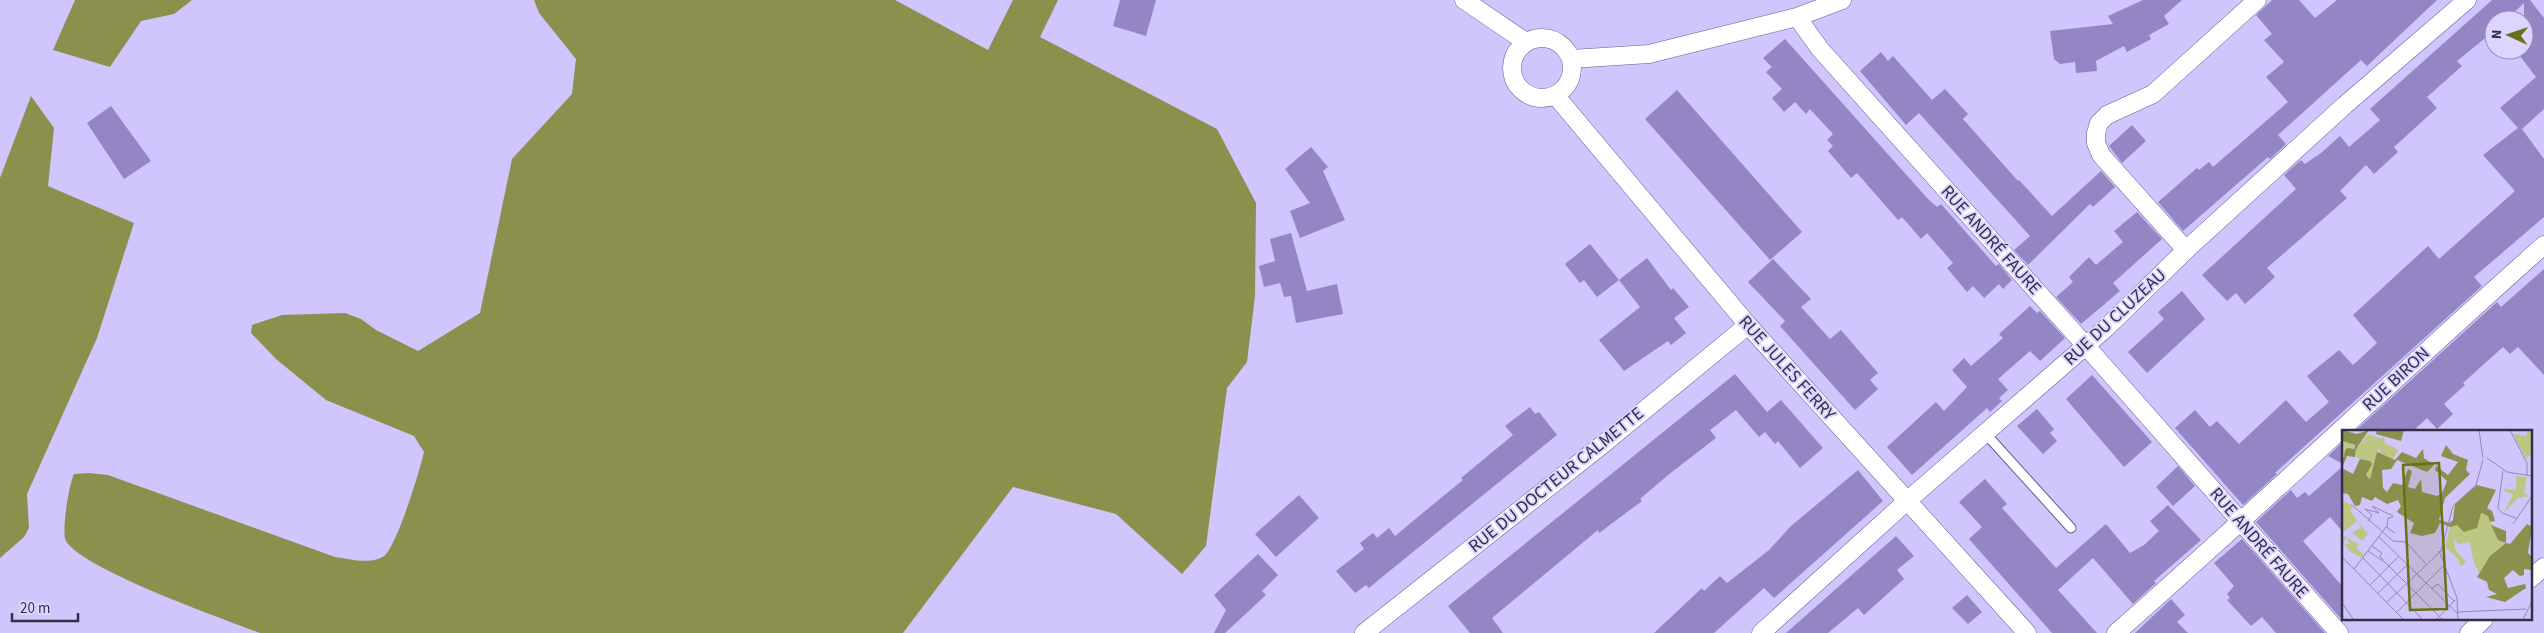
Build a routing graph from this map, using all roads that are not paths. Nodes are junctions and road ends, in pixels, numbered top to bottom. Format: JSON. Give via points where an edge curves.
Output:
{"nodes":[{"id":1,"x":1464,"y":0,"type":"edge"},
{"id":2,"x":1842,"y":0,"type":"edge"},
{"id":3,"x":2257,"y":0,"type":"edge"},
{"id":4,"x":2467,"y":0,"type":"edge"},
{"id":5,"x":1796,"y":17,"type":"junction"},
{"id":6,"x":1526,"y":42,"type":"junction"},
{"id":7,"x":1572,"y":59,"type":"junction"},
{"id":8,"x":1556,"y":96,"type":"junction"},
{"id":9,"x":2544,"y":245,"type":"edge"},
{"id":10,"x":2186,"y":250,"type":"junction"},
{"id":11,"x":1748,"y":325,"type":"junction"},
{"id":12,"x":2086,"y":346,"type":"junction"},
{"id":13,"x":1985,"y":433,"type":"junction"},
{"id":14,"x":1907,"y":501,"type":"junction"},
{"id":15,"x":2241,"y":523,"type":"junction"},
{"id":16,"x":2071,"y":528,"type":"dead end"},
{"id":17,"x":2544,"y":567,"type":"edge"},
{"id":18,"x":2532,"y":577,"type":"edge"},
{"id":19,"x":2483,"y":620,"type":"edge"},
{"id":20,"x":1364,"y":633,"type":"edge"},
{"id":21,"x":1761,"y":633,"type":"edge"},
{"id":22,"x":2026,"y":633,"type":"edge"},
{"id":23,"x":2116,"y":633,"type":"edge"},
{"id":24,"x":2339,"y":633,"type":"edge"},
{"id":25,"x":2469,"y":633,"type":"edge"}],
"edges":[{"from":1,"to":6,"type":"street"},
{"from":2,"to":5,"type":"street"},
{"from":3,"to":10,"type":"street","via":[[2153,94],[2107,115],[2099,123],[2096,133],[2101,155]]},
{"from":4,"to":10,"type":"street","name":"RUE DU CLUZEAU","via":[[2345,105]]},
{"from":5,"to":7,"type":"street","via":[[1649,54]]},
{"from":5,"to":12,"type":"street","name":"RUE ANDRÉ FAURE","via":[[1820,50]]},
{"from":6,"to":7,"type":"street","via":[[1536,38],[1556,41],[1565,47]]},
{"from":6,"to":8,"type":"street","via":[[1515,53],[1512,63],[1516,85],[1532,97]]},
{"from":7,"to":8,"type":"street","via":[[1571,80]]},
{"from":8,"to":11,"type":"street","name":"RUE JULES FERRY"},
{"from":9,"to":15,"type":"street","name":"RUE BIRON"},
{"from":10,"to":12,"type":"street","name":"RUE DU CLUZEAU"},
{"from":11,"to":14,"type":"street","name":"RUE JULES FERRY"},
{"from":11,"to":20,"type":"street","name":"RUE DU DOCTEUR CALMETTE","via":[[1595,451]]},
{"from":12,"to":13,"type":"street","name":"RUE DU CLUZEAU"},
{"from":12,"to":15,"type":"street","name":"RUE ANDRÉ FAURE"},
{"from":13,"to":14,"type":"street","name":"RUE DU CLUZEAU"},
{"from":13,"to":16,"type":"lane"},
{"from":14,"to":21,"type":"street","name":"RUE DU CLUZEAU"},
{"from":14,"to":22,"type":"street","name":"RUE JULES FERRY"},
{"from":15,"to":23,"type":"street","name":"RUE BIRON"},
{"from":15,"to":24,"type":"street","name":"RUE ANDRÉ FAURE"},
{"from":17,"to":18,"type":"street"},
{"from":19,"to":25,"type":"street"}]}
